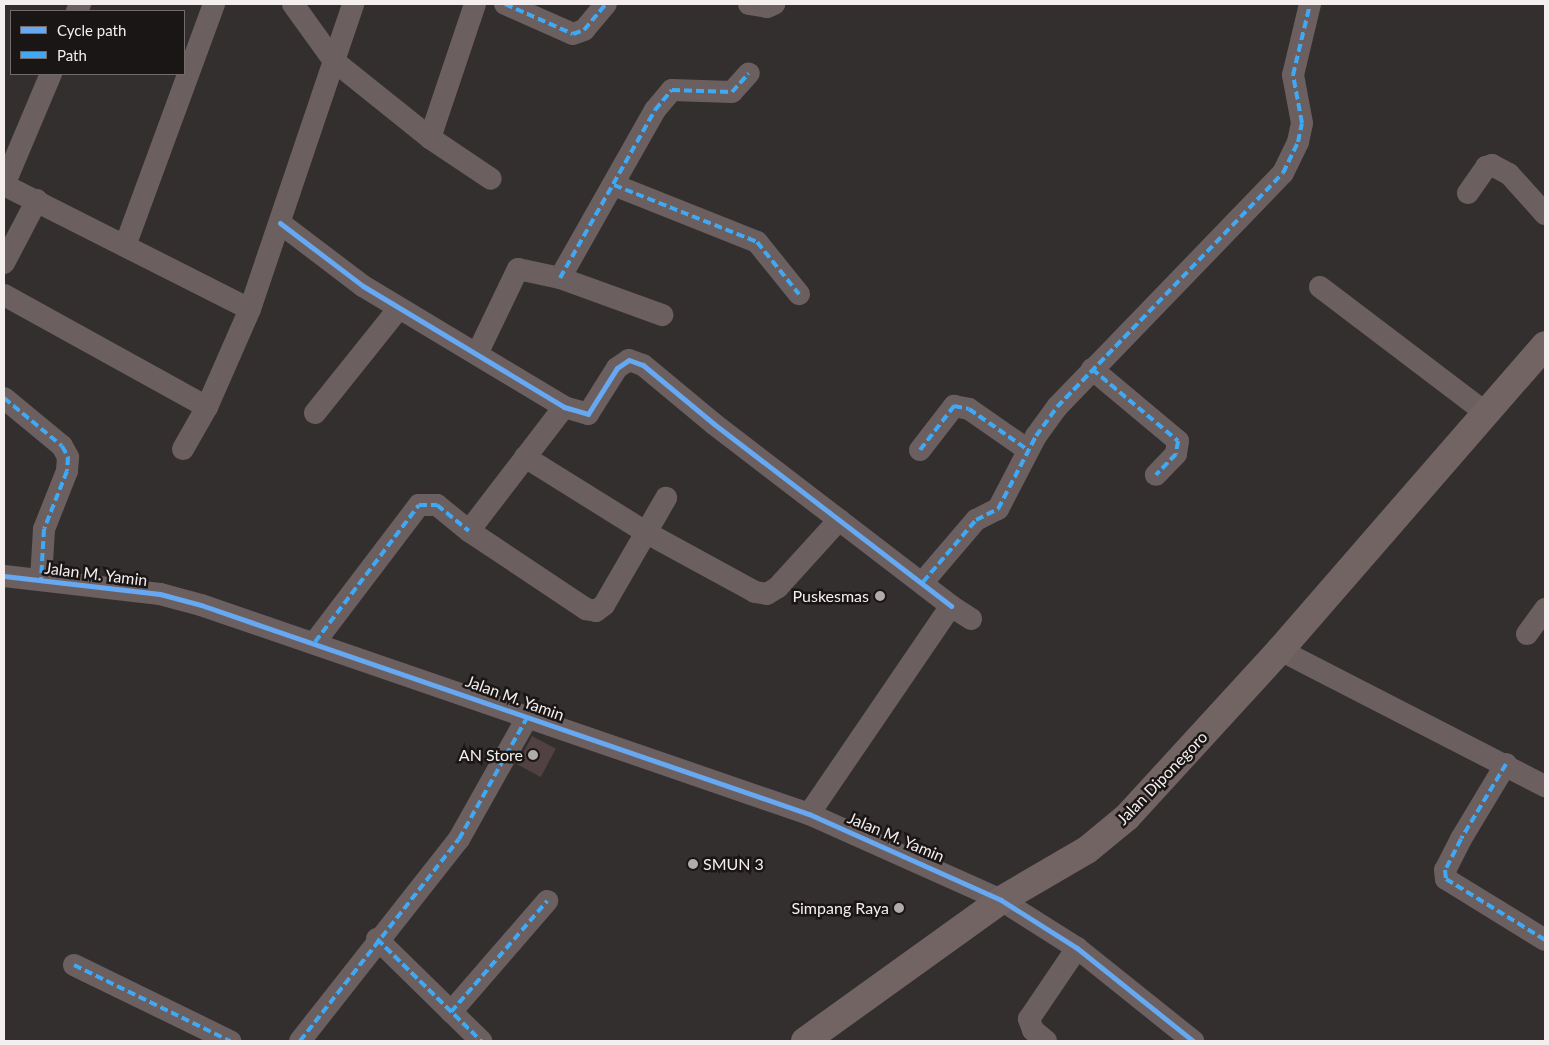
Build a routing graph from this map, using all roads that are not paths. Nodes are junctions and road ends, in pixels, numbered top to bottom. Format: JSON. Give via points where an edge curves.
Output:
{"nodes":[{"id":1,"x":214,"y":4,"type":"edge"},
{"id":2,"x":293,"y":4,"type":"edge"},
{"id":3,"x":353,"y":4,"type":"edge"},
{"id":4,"x":475,"y":4,"type":"edge"},
{"id":5,"x":504,"y":4,"type":"edge"},
{"id":6,"x":606,"y":4,"type":"edge"},
{"id":7,"x":749,"y":4,"type":"edge"},
{"id":8,"x":774,"y":4,"type":"edge"},
{"id":9,"x":1310,"y":4,"type":"edge"},
{"id":10,"x":334,"y":61,"type":"junction"},
{"id":11,"x":749,"y":73,"type":"dead end"},
{"id":12,"x":51,"y":75,"type":"edge"},
{"id":13,"x":430,"y":138,"type":"junction"},
{"id":14,"x":491,"y":179,"type":"dead end"},
{"id":15,"x":4,"y":185,"type":"edge"},
{"id":16,"x":614,"y":185,"type":"junction"},
{"id":17,"x":1468,"y":193,"type":"dead end"},
{"id":18,"x":37,"y":200,"type":"junction"},
{"id":19,"x":1545,"y":214,"type":"edge"},
{"id":20,"x":280,"y":223,"type":"junction"},
{"id":21,"x":125,"y":246,"type":"junction"},
{"id":22,"x":4,"y":263,"type":"edge"},
{"id":23,"x":560,"y":278,"type":"junction"},
{"id":24,"x":1320,"y":286,"type":"dead end"},
{"id":25,"x":799,"y":294,"type":"dead end"},
{"id":26,"x":4,"y":295,"type":"edge"},
{"id":27,"x":399,"y":308,"type":"junction"},
{"id":28,"x":250,"y":310,"type":"junction"},
{"id":29,"x":662,"y":315,"type":"dead end"},
{"id":30,"x":478,"y":352,"type":"junction"},
{"id":31,"x":1542,"y":356,"type":"edge"},
{"id":32,"x":1092,"y":369,"type":"junction"},
{"id":33,"x":4,"y":398,"type":"edge"},
{"id":34,"x":208,"y":407,"type":"junction"},
{"id":35,"x":564,"y":407,"type":"junction"},
{"id":36,"x":315,"y":413,"type":"dead end"},
{"id":37,"x":1486,"y":414,"type":"junction"},
{"id":38,"x":183,"y":449,"type":"dead end"},
{"id":39,"x":920,"y":450,"type":"dead end"},
{"id":40,"x":1028,"y":450,"type":"junction"},
{"id":41,"x":525,"y":457,"type":"junction"},
{"id":42,"x":1156,"y":475,"type":"dead end"},
{"id":43,"x":666,"y":498,"type":"dead end"},
{"id":44,"x":839,"y":520,"type":"junction"},
{"id":45,"x":469,"y":531,"type":"junction"},
{"id":46,"x":647,"y":533,"type":"junction"},
{"id":47,"x":4,"y":576,"type":"edge"},
{"id":48,"x":41,"y":580,"type":"junction"},
{"id":49,"x":923,"y":582,"type":"junction"},
{"id":50,"x":950,"y":606,"type":"junction"},
{"id":51,"x":1545,"y":609,"type":"edge"},
{"id":52,"x":970,"y":619,"type":"dead end"},
{"id":53,"x":1527,"y":634,"type":"dead end"},
{"id":54,"x":315,"y":642,"type":"junction"},
{"id":55,"x":1280,"y":650,"type":"junction"},
{"id":56,"x":528,"y":716,"type":"junction"},
{"id":57,"x":1506,"y":764,"type":"junction"},
{"id":58,"x":1545,"y":786,"type":"edge"},
{"id":59,"x":809,"y":814,"type":"junction"},
{"id":60,"x":1001,"y":900,"type":"junction"},
{"id":61,"x":546,"y":901,"type":"dead end"},
{"id":62,"x":377,"y":939,"type":"junction"},
{"id":63,"x":1545,"y":940,"type":"edge"},
{"id":64,"x":1076,"y":948,"type":"junction"},
{"id":65,"x":74,"y":965,"type":"dead end"},
{"id":66,"x":451,"y":1012,"type":"junction"},
{"id":67,"x":230,"y":1041,"type":"edge"},
{"id":68,"x":300,"y":1041,"type":"edge"},
{"id":69,"x":481,"y":1041,"type":"edge"},
{"id":70,"x":805,"y":1041,"type":"edge"},
{"id":71,"x":1046,"y":1041,"type":"edge"},
{"id":72,"x":1193,"y":1041,"type":"edge"}],
"edges":[{"from":1,"to":21,"type":"street"},
{"from":2,"to":10,"type":"street"},
{"from":3,"to":10,"type":"street"},
{"from":4,"to":13,"type":"street"},
{"from":5,"to":6,"type":"street","via":[[573,34],[584,30]]},
{"from":7,"to":8,"type":"street","via":[[767,7]]},
{"from":9,"to":32,"type":"street","via":[[1293,76],[1302,123],[1292,158],[1259,202]]},
{"from":10,"to":13,"type":"street"},
{"from":10,"to":20,"type":"street"},
{"from":11,"to":16,"type":"street","via":[[732,92],[672,90],[656,110]]},
{"from":12,"to":15,"type":"street"},
{"from":13,"to":14,"type":"street"},
{"from":15,"to":18,"type":"street"},
{"from":16,"to":23,"type":"street"},
{"from":16,"to":25,"type":"street","via":[[758,242]]},
{"from":17,"to":19,"type":"street","via":[[1486,167],[1492,165],[1509,174]]},
{"from":18,"to":21,"type":"street"},
{"from":18,"to":22,"type":"street"},
{"from":20,"to":27,"type":"street"},
{"from":20,"to":28,"type":"street"},
{"from":21,"to":28,"type":"street"},
{"from":23,"to":29,"type":"street"},
{"from":23,"to":30,"type":"street","via":[[518,268]]},
{"from":24,"to":37,"type":"street"},
{"from":26,"to":34,"type":"street"},
{"from":27,"to":30,"type":"street"},
{"from":27,"to":36,"type":"street"},
{"from":28,"to":34,"type":"street"},
{"from":30,"to":35,"type":"street"},
{"from":31,"to":37,"type":"highway","name":"Jalan Diponegoro"},
{"from":32,"to":40,"type":"street","via":[[1057,407]]},
{"from":32,"to":42,"type":"street","via":[[1178,442],[1176,454]]},
{"from":33,"to":48,"type":"street","via":[[62,446],[68,457],[68,470],[44,529]]},
{"from":34,"to":38,"type":"street"},
{"from":35,"to":41,"type":"street"},
{"from":35,"to":44,"type":"street","via":[[588,414],[617,368],[635,361]]},
{"from":37,"to":55,"type":"highway","name":"Jalan Diponegoro"},
{"from":39,"to":40,"type":"street","via":[[954,406],[968,409]]},
{"from":40,"to":49,"type":"street","via":[[998,509],[976,520]]},
{"from":41,"to":45,"type":"street"},
{"from":41,"to":46,"type":"street"},
{"from":43,"to":46,"type":"street"},
{"from":44,"to":46,"type":"street","via":[[767,594],[755,592]]},
{"from":44,"to":49,"type":"street"},
{"from":45,"to":46,"type":"street","via":[[586,609],[596,611],[604,605]]},
{"from":45,"to":54,"type":"street","via":[[437,505],[420,504]]},
{"from":47,"to":48,"type":"street","name":"Jalan M. Yamin"},
{"from":48,"to":54,"type":"street","name":"Jalan M. Yamin","via":[[160,594]]},
{"from":49,"to":50,"type":"street"},
{"from":50,"to":52,"type":"street"},
{"from":50,"to":59,"type":"street"},
{"from":51,"to":53,"type":"street"},
{"from":54,"to":56,"type":"street","name":"Jalan M. Yamin"},
{"from":55,"to":57,"type":"street"},
{"from":55,"to":60,"type":"highway","name":"Jalan Diponegoro","via":[[1128,817],[1087,850]]},
{"from":56,"to":59,"type":"street","name":"Jalan M. Yamin"},
{"from":56,"to":62,"type":"street","via":[[459,839]]},
{"from":57,"to":58,"type":"street"},
{"from":57,"to":63,"type":"street","via":[[1461,839],[1445,870],[1446,879]]},
{"from":59,"to":60,"type":"street","name":"Jalan M. Yamin"},
{"from":60,"to":64,"type":"street","name":"Jalan M. Yamin"},
{"from":60,"to":70,"type":"highway","name":"Jalan Diponegoro"},
{"from":61,"to":66,"type":"street"},
{"from":62,"to":66,"type":"street"},
{"from":62,"to":68,"type":"street"},
{"from":64,"to":71,"type":"street","via":[[1030,1018],[1033,1030]]},
{"from":64,"to":72,"type":"street","name":"Jalan M. Yamin"},
{"from":65,"to":67,"type":"street"},
{"from":66,"to":69,"type":"street"}]}
